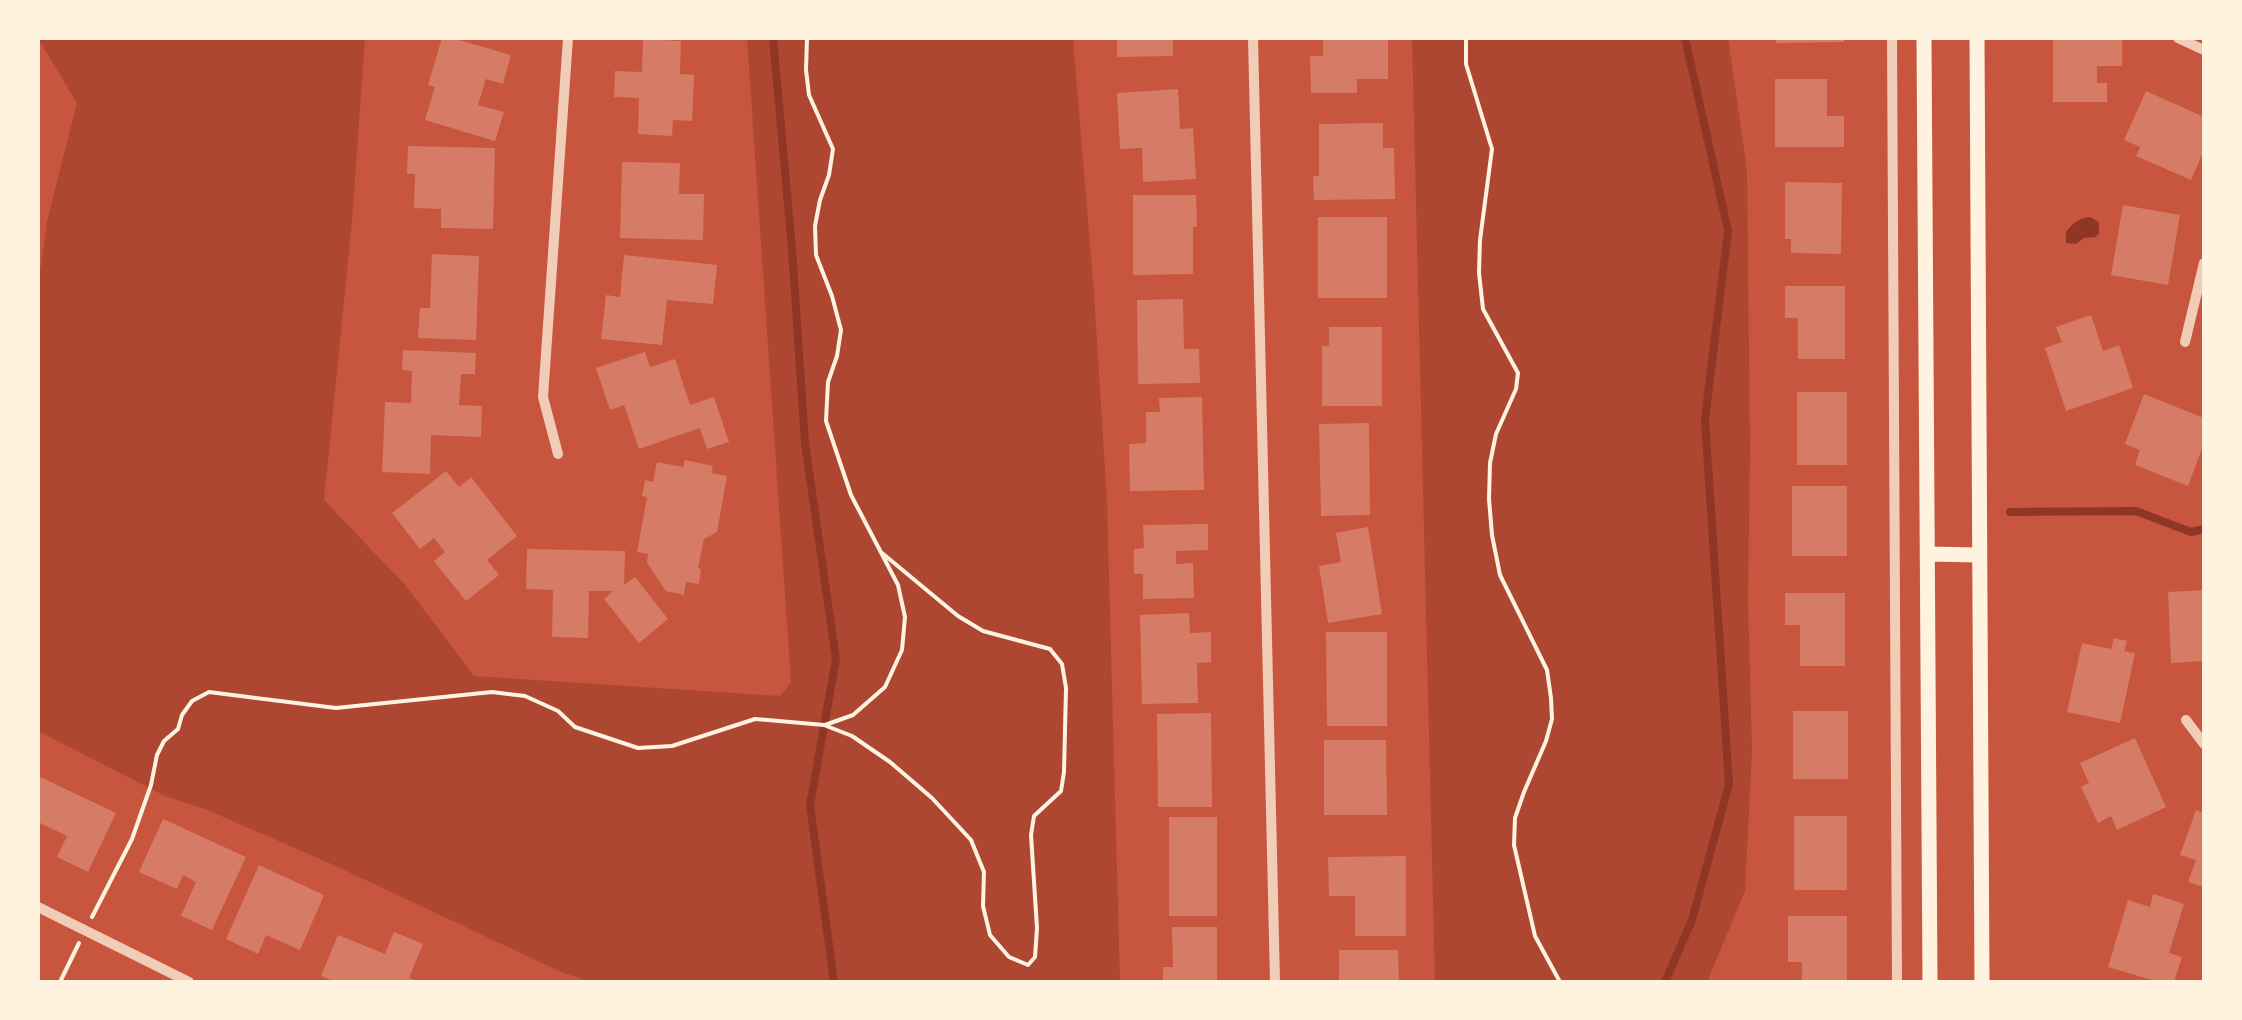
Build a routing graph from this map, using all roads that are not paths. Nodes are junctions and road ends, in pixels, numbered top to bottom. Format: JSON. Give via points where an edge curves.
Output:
{"nodes":[{"id":1,"x":568,"y":38,"type":"edge"},
{"id":2,"x":1253,"y":38,"type":"edge"},
{"id":3,"x":1892,"y":38,"type":"edge"},
{"id":4,"x":1924,"y":38,"type":"edge"},
{"id":5,"x":1977,"y":38,"type":"edge"},
{"id":6,"x":2178,"y":38,"type":"edge"},
{"id":7,"x":2204,"y":50,"type":"edge"},
{"id":8,"x":2204,"y":263,"type":"edge"},
{"id":9,"x":2185,"y":342,"type":"dead end"},
{"id":10,"x":558,"y":454,"type":"dead end"},
{"id":11,"x":1928,"y":554,"type":"junction"},
{"id":12,"x":1979,"y":555,"type":"junction"},
{"id":13,"x":2186,"y":720,"type":"dead end"},
{"id":14,"x":2204,"y":744,"type":"edge"},
{"id":15,"x":38,"y":906,"type":"edge"},
{"id":16,"x":189,"y":982,"type":"edge"},
{"id":17,"x":1275,"y":982,"type":"edge"},
{"id":18,"x":1897,"y":982,"type":"edge"},
{"id":19,"x":1930,"y":982,"type":"edge"},
{"id":20,"x":1982,"y":982,"type":"edge"}],
"edges":[{"from":1,"to":10,"type":"street","via":[[543,396]]},
{"from":2,"to":17,"type":"street"},
{"from":3,"to":18,"type":"street"},
{"from":4,"to":11,"type":"main road"},
{"from":5,"to":12,"type":"main road"},
{"from":6,"to":7,"type":"street"},
{"from":8,"to":9,"type":"street"},
{"from":11,"to":12,"type":"main road"},
{"from":11,"to":19,"type":"main road"},
{"from":12,"to":20,"type":"main road"},
{"from":13,"to":14,"type":"street"},
{"from":15,"to":16,"type":"street"}]}
